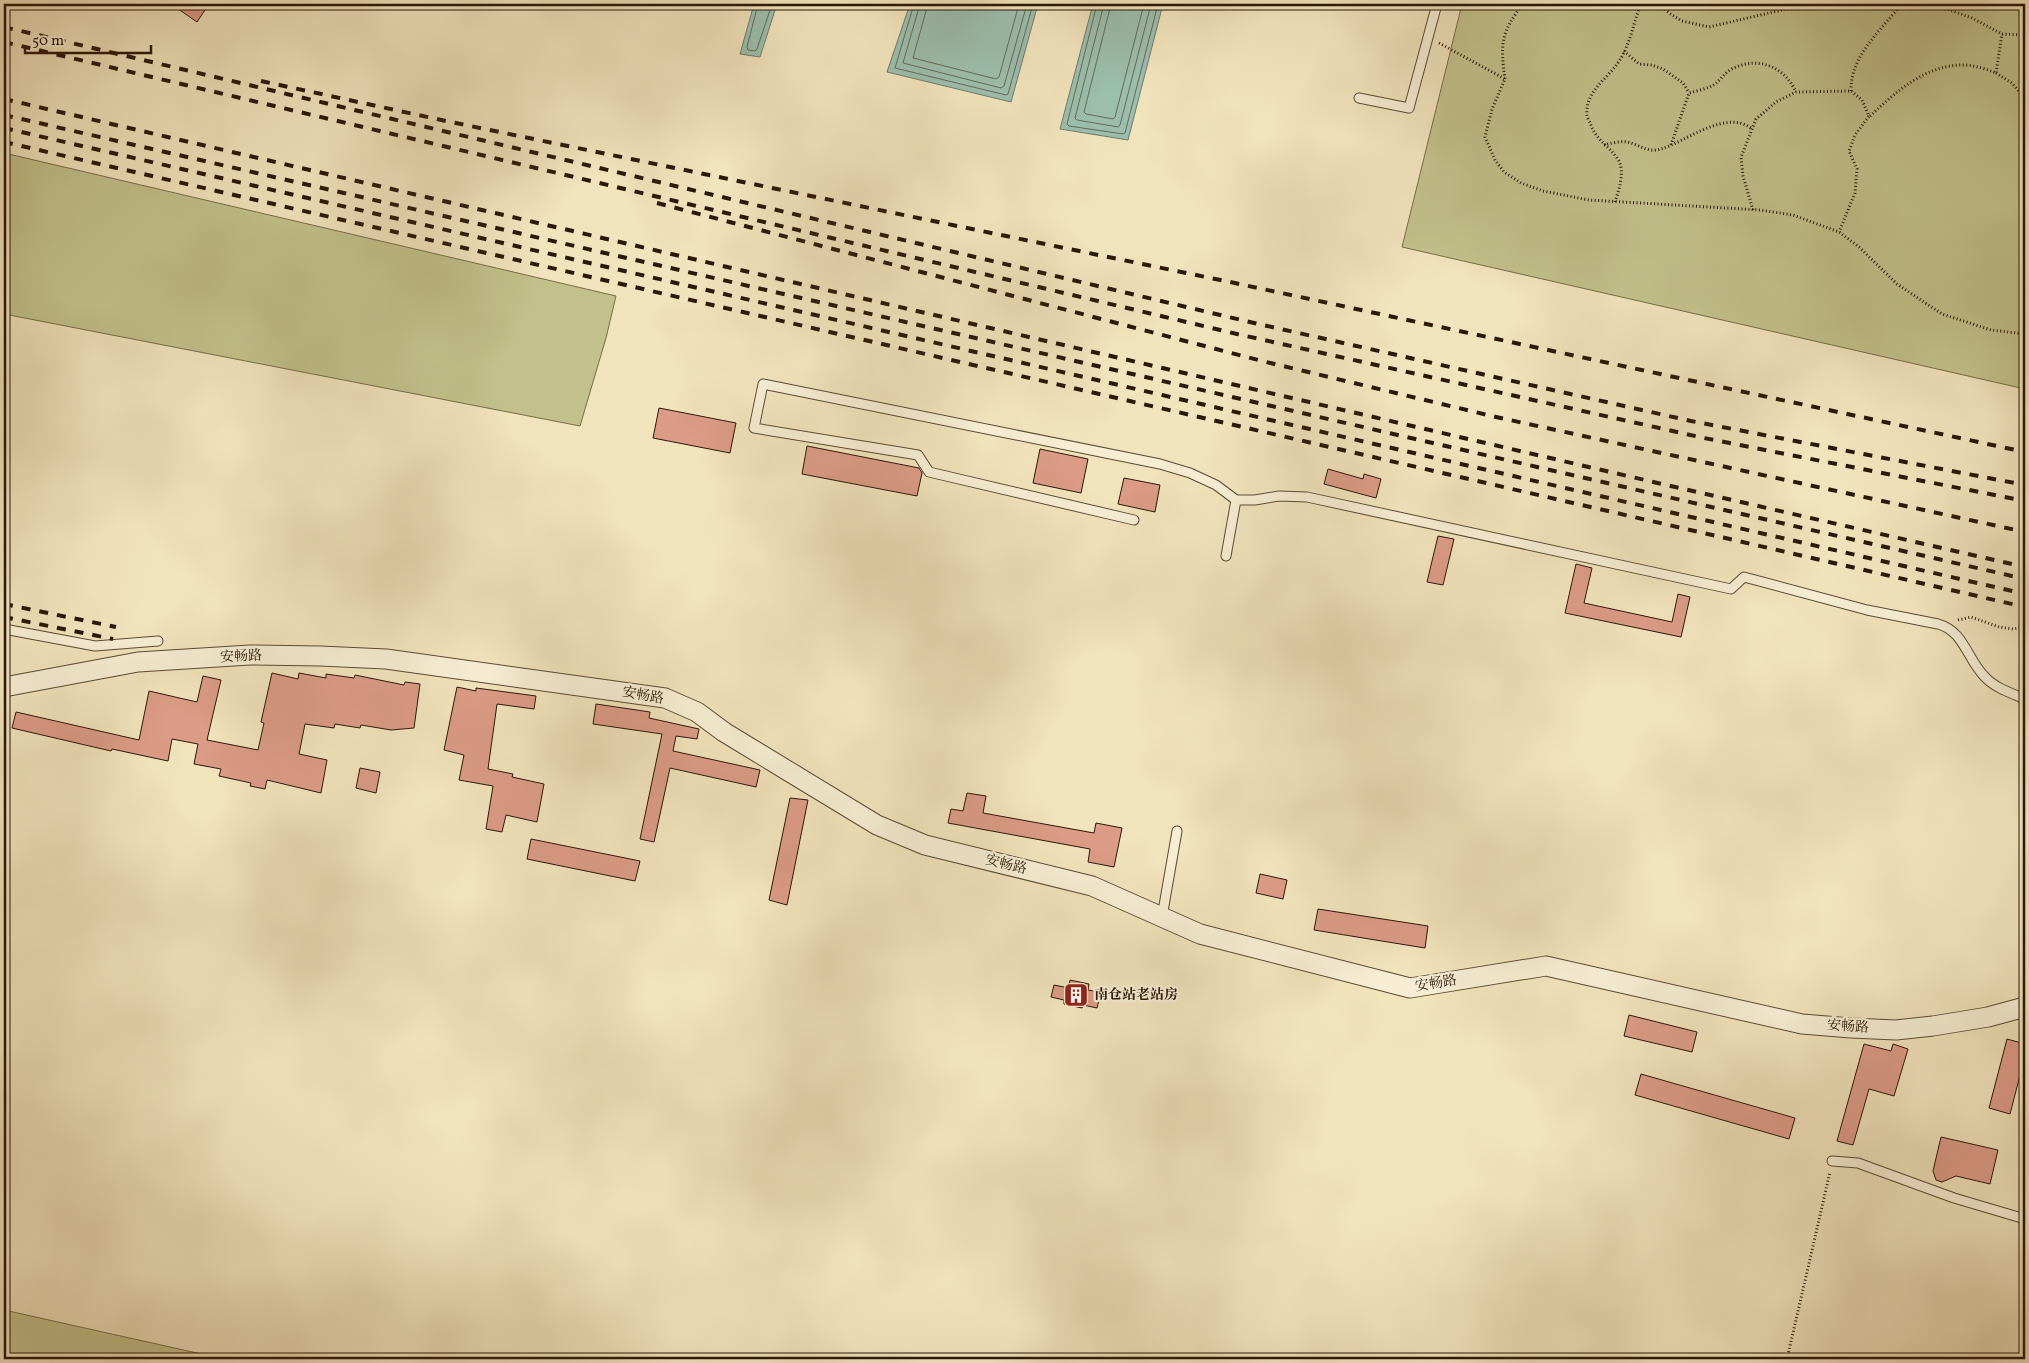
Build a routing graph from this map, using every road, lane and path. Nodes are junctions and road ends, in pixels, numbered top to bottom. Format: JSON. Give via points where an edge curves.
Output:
{"nodes":[{"id":1,"x":1437,"y":4,"type":"edge"},
{"id":2,"x":1523,"y":4,"type":"edge"},
{"id":3,"x":1641,"y":4,"type":"edge"},
{"id":4,"x":1660,"y":4,"type":"edge"},
{"id":5,"x":1900,"y":6,"type":"junction"},
{"id":6,"x":2002,"y":34,"type":"junction"},
{"id":7,"x":2025,"y":36,"type":"edge"},
{"id":8,"x":1428,"y":37,"type":"junction"},
{"id":9,"x":1624,"y":51,"type":"junction"},
{"id":10,"x":1996,"y":73,"type":"junction"},
{"id":11,"x":1505,"y":79,"type":"junction"},
{"id":12,"x":1851,"y":91,"type":"junction"},
{"id":13,"x":1796,"y":92,"type":"junction"},
{"id":14,"x":1689,"y":93,"type":"junction"},
{"id":15,"x":1359,"y":98,"type":"dead end"},
{"id":16,"x":2025,"y":99,"type":"edge"},
{"id":17,"x":1868,"y":118,"type":"junction"},
{"id":18,"x":1752,"y":129,"type":"junction"},
{"id":19,"x":1603,"y":145,"type":"junction"},
{"id":20,"x":1671,"y":146,"type":"junction"},
{"id":21,"x":1615,"y":202,"type":"junction"},
{"id":22,"x":1753,"y":210,"type":"junction"},
{"id":23,"x":1839,"y":232,"type":"junction"},
{"id":24,"x":2025,"y":334,"type":"edge"},
{"id":25,"x":1236,"y":500,"type":"junction"},
{"id":26,"x":1134,"y":520,"type":"dead end"},
{"id":27,"x":1226,"y":556,"type":"dead end"},
{"id":28,"x":1943,"y":625,"type":"junction"},
{"id":29,"x":2025,"y":627,"type":"edge"},
{"id":30,"x":4,"y":629,"type":"edge"},
{"id":31,"x":158,"y":641,"type":"dead end"},
{"id":32,"x":4,"y":687,"type":"edge"},
{"id":33,"x":2025,"y":699,"type":"edge"},
{"id":34,"x":1177,"y":831,"type":"dead end"},
{"id":35,"x":1162,"y":917,"type":"junction"},
{"id":36,"x":2025,"y":1007,"type":"edge"},
{"id":37,"x":1832,"y":1161,"type":"joint"},
{"id":38,"x":2025,"y":1219,"type":"edge"},
{"id":39,"x":1787,"y":1359,"type":"edge"}],
"edges":[{"from":1,"to":8,"type":"lane"},
{"from":2,"to":11,"type":"path","via":[[1507,27],[1501,50]]},
{"from":3,"to":9,"type":"path"},
{"from":4,"to":5,"type":"path","via":[[1682,21],[1709,27],[1786,9]]},
{"from":5,"to":6,"type":"path","via":[[1911,4],[1950,10]]},
{"from":5,"to":12,"type":"path","via":[[1859,57],[1850,80]]},
{"from":6,"to":7,"type":"path"},
{"from":6,"to":10,"type":"path"},
{"from":8,"to":11,"type":"path"},
{"from":8,"to":15,"type":"lane","via":[[1409,108]]},
{"from":9,"to":14,"type":"path","via":[[1639,64],[1663,69],[1683,83]]},
{"from":9,"to":19,"type":"path","via":[[1618,64],[1591,94],[1587,115]]},
{"from":10,"to":16,"type":"path","via":[[2012,83]]},
{"from":10,"to":17,"type":"path","via":[[1962,65],[1934,70],[1896,92]]},
{"from":11,"to":21,"type":"path","via":[[1492,109],[1485,138],[1504,172],[1543,191]]},
{"from":12,"to":13,"type":"path"},
{"from":12,"to":17,"type":"path","via":[[1862,100]]},
{"from":13,"to":14,"type":"path","via":[[1790,79],[1776,68],[1764,64],[1730,70],[1713,86]]},
{"from":13,"to":18,"type":"path","via":[[1762,113]]},
{"from":14,"to":20,"type":"path"},
{"from":17,"to":23,"type":"path","via":[[1855,135],[1849,151],[1856,169],[1855,193]]},
{"from":18,"to":20,"type":"path","via":[[1731,122],[1704,128]]},
{"from":18,"to":22,"type":"path","via":[[1741,157]]},
{"from":19,"to":20,"type":"path","via":[[1631,143],[1658,150]]},
{"from":19,"to":21,"type":"path","via":[[1618,158],[1621,170],[1621,185]]},
{"from":21,"to":22,"type":"path"},
{"from":22,"to":23,"type":"path","via":[[1793,215]]},
{"from":23,"to":24,"type":"path","via":[[1898,284],[1942,314],[1991,330]]},
{"from":25,"to":26,"type":"lane","via":[[1216,485],[1160,464],[763,384],[754,428],[918,455],[929,472]]},
{"from":25,"to":27,"type":"lane"},
{"from":25,"to":28,"type":"lane","via":[[1307,497],[1731,589],[1744,577],[1867,610]]},
{"from":28,"to":29,"type":"path","via":[[1971,617],[1999,627]]},
{"from":28,"to":33,"type":"lane","via":[[1960,637],[1986,678],[1997,687]]},
{"from":30,"to":31,"type":"lane","via":[[95,646]]},
{"from":32,"to":35,"type":"street","name":"安畅路","via":[[138,662],[250,655],[320,656],[386,659],[665,698],[697,712],[724,732],[877,825],[903,837],[1092,886]]},
{"from":34,"to":35,"type":"lane"},
{"from":35,"to":36,"type":"street","name":"安畅路","via":[[1200,934],[1410,988],[1546,966],[1802,1024],[1896,1030],[1988,1017]]},
{"from":37,"to":38,"type":"lane","via":[[1858,1163],[1954,1198]]},
{"from":37,"to":39,"type":"path"}]}
